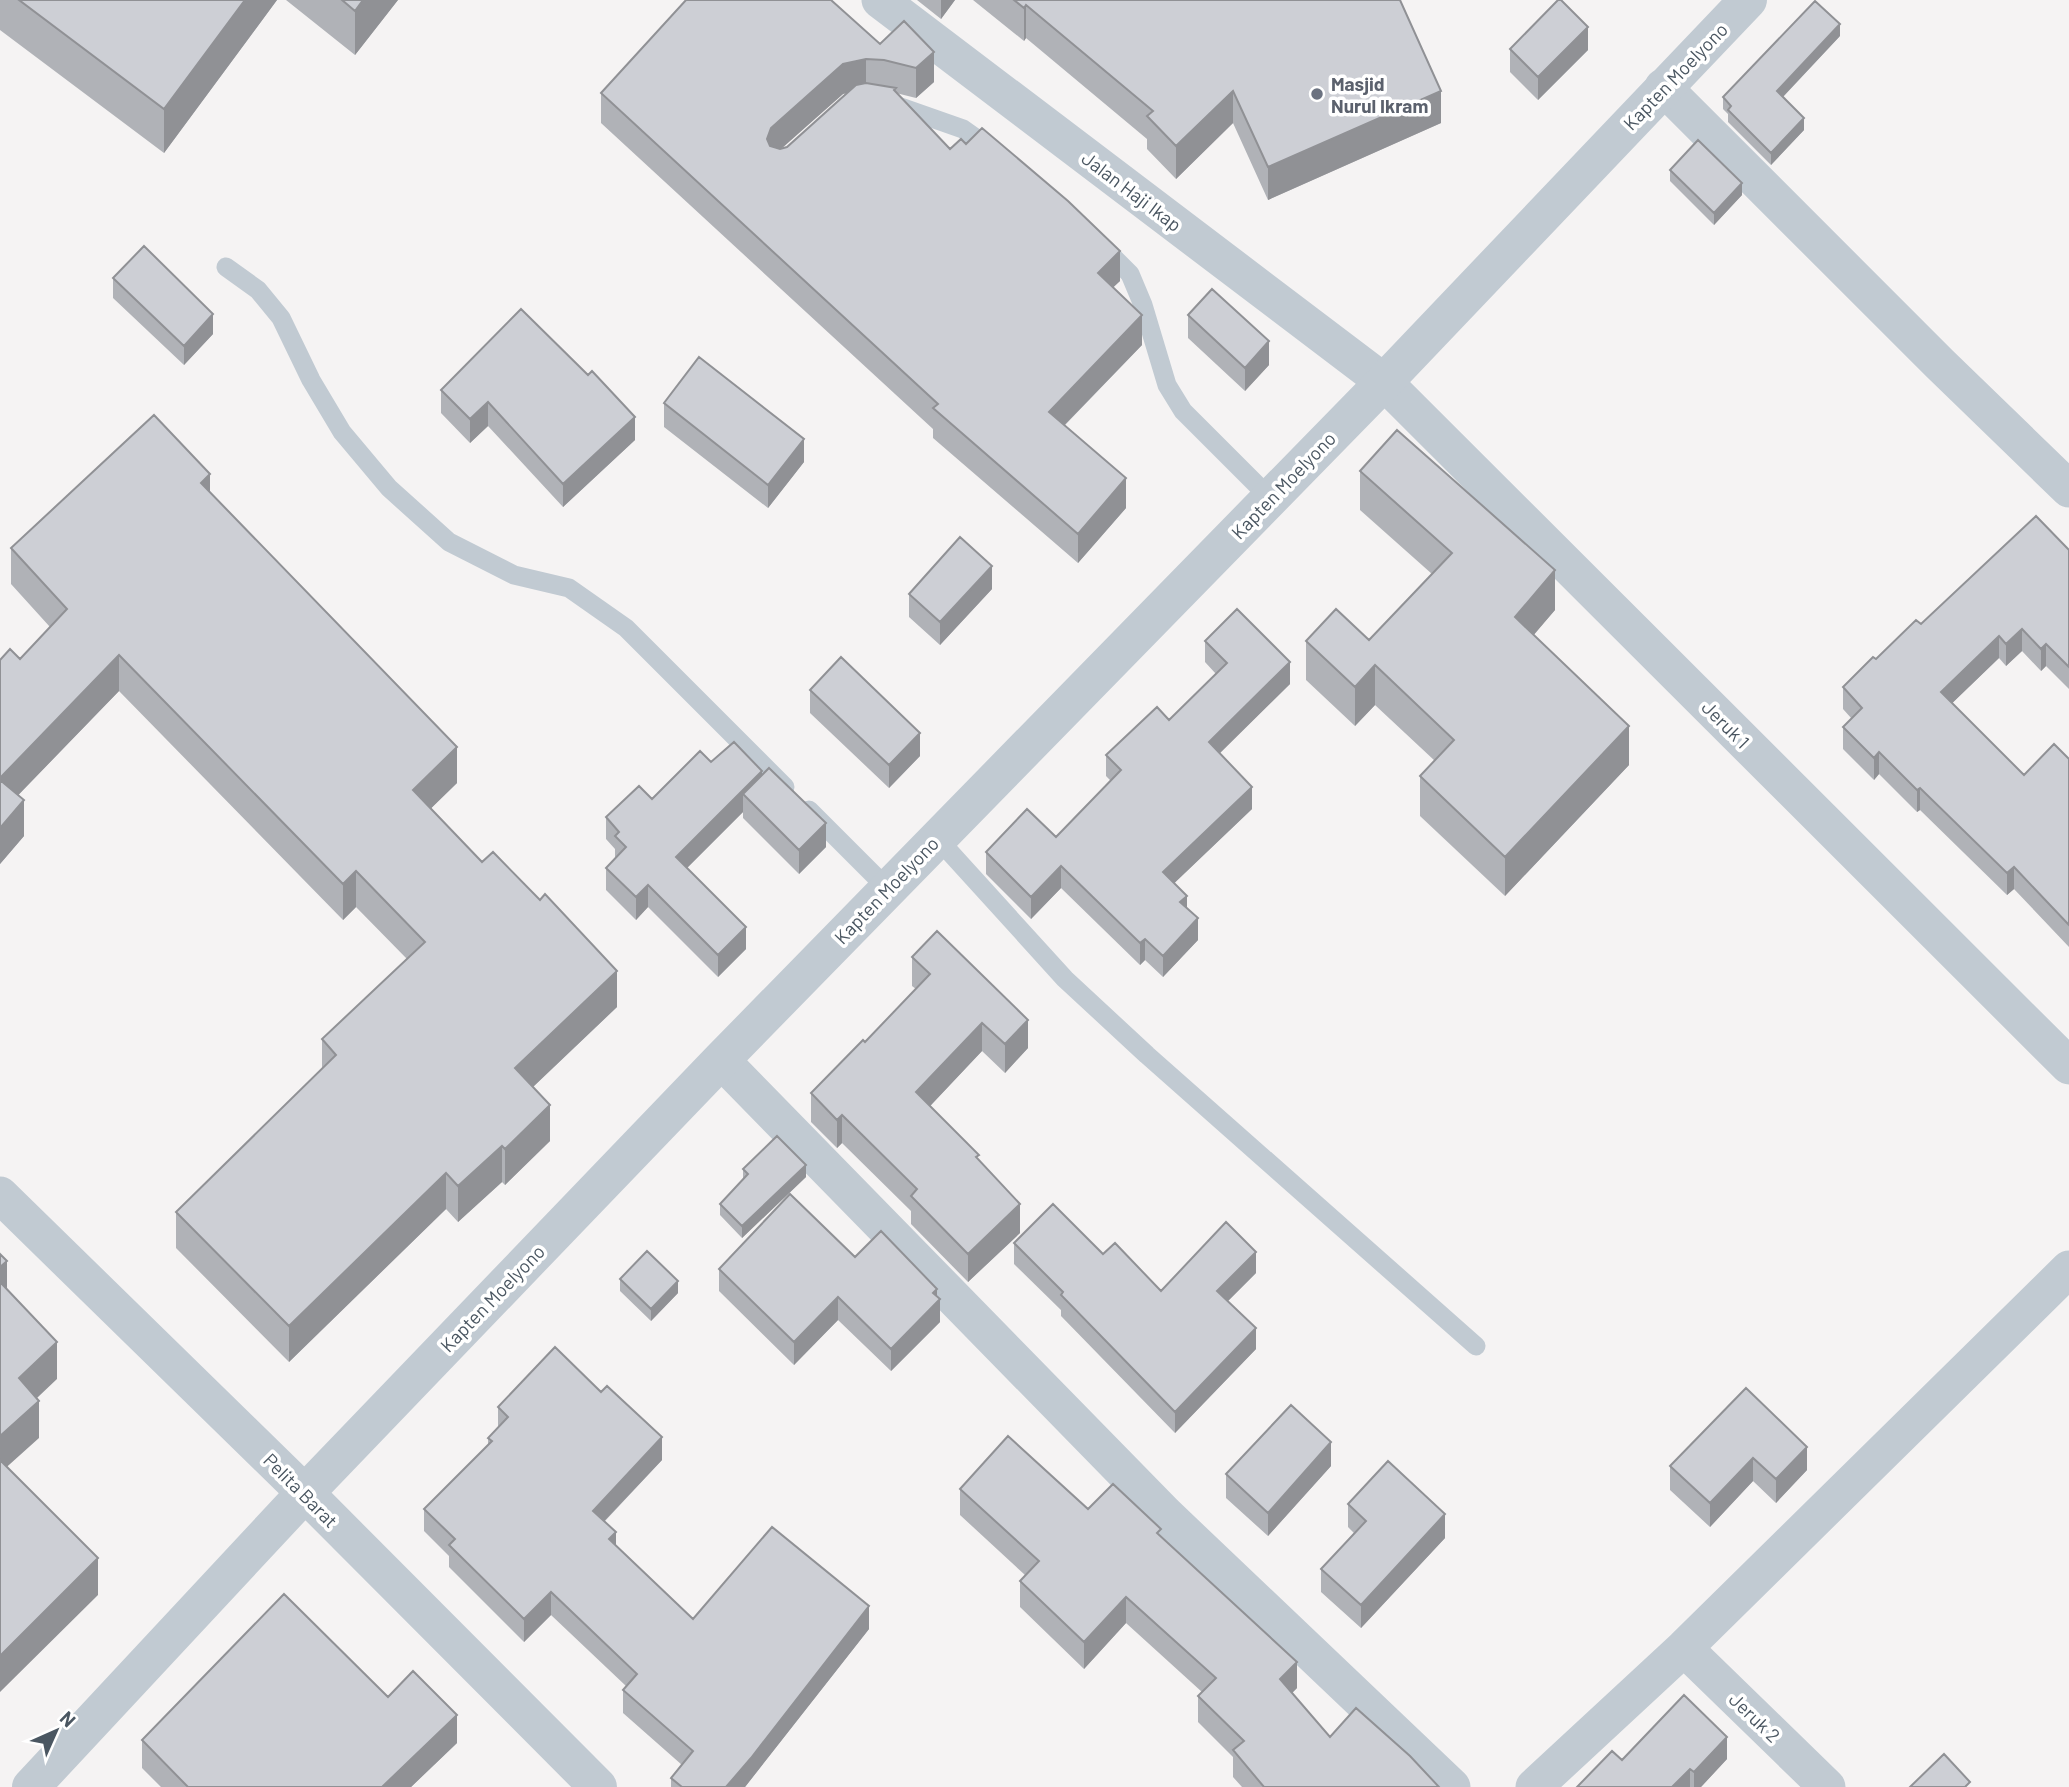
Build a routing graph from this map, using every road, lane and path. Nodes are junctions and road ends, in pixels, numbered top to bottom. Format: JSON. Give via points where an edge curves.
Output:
{"nodes":[{"id":1,"x":880,"y":0,"type":"edge"},
{"id":2,"x":1748,"y":0,"type":"edge"},
{"id":3,"x":1663,"y":87,"type":"junction"},
{"id":4,"x":868,"y":101,"type":"edge"},
{"id":5,"x":1003,"y":159,"type":"edge"},
{"id":6,"x":1084,"y":229,"type":"edge"},
{"id":7,"x":226,"y":267,"type":"dead end"},
{"id":8,"x":1384,"y":382,"type":"junction"},
{"id":9,"x":2069,"y":489,"type":"edge"},
{"id":10,"x":1270,"y":498,"type":"junction"},
{"id":11,"x":937,"y":838,"type":"junction"},
{"id":12,"x":888,"y":889,"type":"junction"},
{"id":13,"x":721,"y":1060,"type":"junction"},
{"id":14,"x":2069,"y":1066,"type":"edge"},
{"id":15,"x":0,"y":1195,"type":"edge"},
{"id":16,"x":2069,"y":1269,"type":"edge"},
{"id":17,"x":1476,"y":1346,"type":"dead end"},
{"id":18,"x":305,"y":1493,"type":"junction"},
{"id":19,"x":1684,"y":1648,"type":"junction"},
{"id":20,"x":31,"y":1787,"type":"edge"},
{"id":21,"x":598,"y":1787,"type":"edge"},
{"id":22,"x":1452,"y":1787,"type":"edge"},
{"id":23,"x":1534,"y":1787,"type":"edge"},
{"id":24,"x":1827,"y":1787,"type":"edge"}],
"edges":[{"from":1,"to":8,"type":"street","name":"Jalan Haji Ikap"},
{"from":2,"to":3,"type":"street","name":"Kapten Moelyono"},
{"from":3,"to":8,"type":"street","name":"Kapten Moelyono"},
{"from":3,"to":9,"type":"street"},
{"from":4,"to":5,"type":"lane","via":[[944,121],[973,135]]},
{"from":6,"to":10,"type":"lane","via":[[1130,274],[1167,385],[1183,411]]},
{"from":7,"to":12,"type":"lane","via":[[258,290],[281,318],[342,432],[390,488],[449,541],[514,575],[569,588],[625,628]]},
{"from":8,"to":10,"type":"street","name":"Kapten Moelyono"},
{"from":8,"to":14,"type":"street","name":"Jeruk 1"},
{"from":10,"to":11,"type":"street","name":"Kapten Moelyono"},
{"from":11,"to":12,"type":"street","name":"Kapten Moelyono"},
{"from":11,"to":17,"type":"lane","via":[[1065,979]]},
{"from":12,"to":13,"type":"street","name":"Kapten Moelyono"},
{"from":13,"to":18,"type":"street","name":"Kapten Moelyono"},
{"from":13,"to":22,"type":"street","via":[[1165,1514]]},
{"from":15,"to":18,"type":"street","name":"Pelita Barat"},
{"from":16,"to":19,"type":"street"},
{"from":18,"to":20,"type":"street","name":"Kapten Moelyono"},
{"from":18,"to":21,"type":"street","name":"Pelita Barat"},
{"from":19,"to":23,"type":"street"},
{"from":19,"to":24,"type":"street","name":"Jeruk 2"}]}
